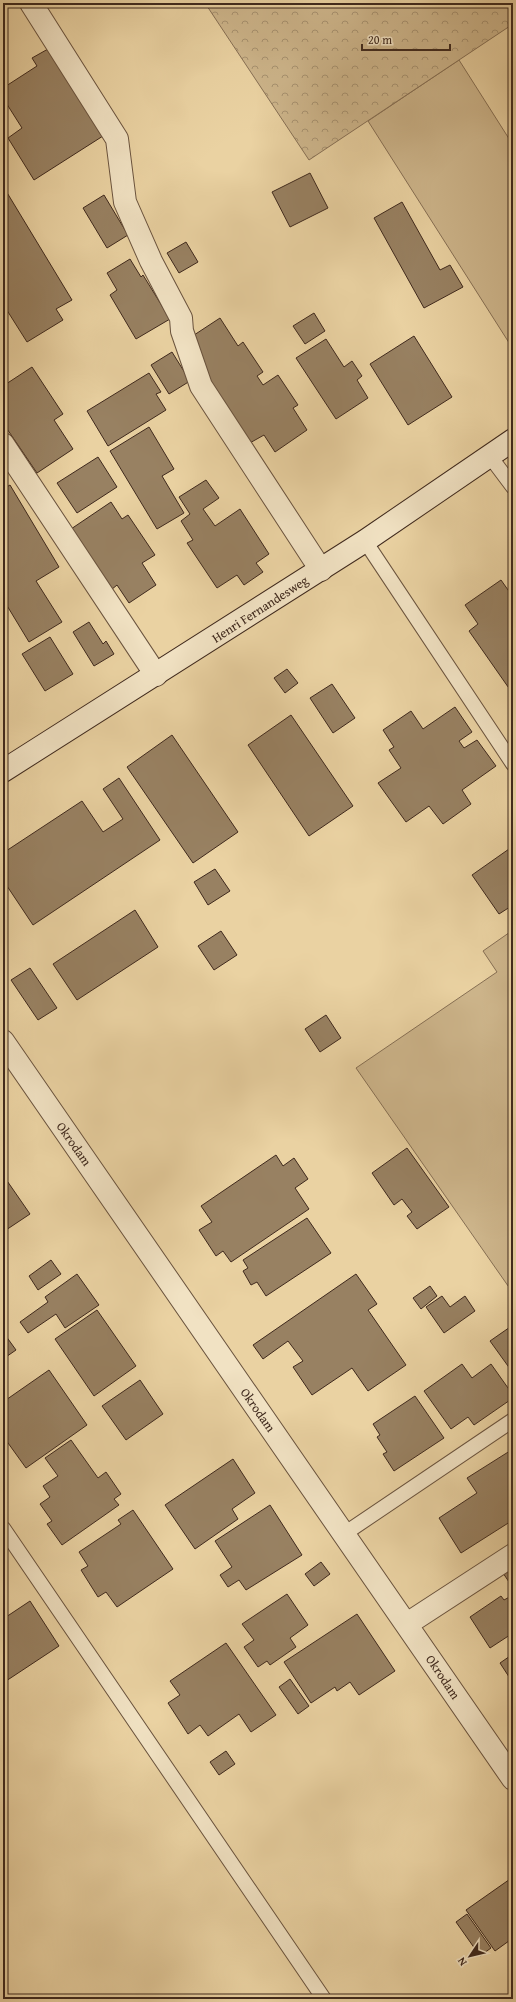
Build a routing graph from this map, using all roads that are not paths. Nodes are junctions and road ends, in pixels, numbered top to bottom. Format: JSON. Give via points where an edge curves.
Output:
{"nodes":[{"id":1,"x":31,"y":3,"type":"edge"},
{"id":2,"x":513,"y":440,"type":"edge"},
{"id":3,"x":3,"y":444,"type":"edge"},
{"id":4,"x":489,"y":455,"type":"junction"},
{"id":5,"x":513,"y":487,"type":"edge"},
{"id":6,"x":365,"y":541,"type":"junction"},
{"id":7,"x":321,"y":570,"type":"junction"},
{"id":8,"x":156,"y":675,"type":"junction"},
{"id":9,"x":513,"y":764,"type":"edge"},
{"id":10,"x":3,"y":771,"type":"edge"},
{"id":11,"x":3,"y":1041,"type":"edge"},
{"id":12,"x":513,"y":1420,"type":"edge"},
{"id":13,"x":3,"y":1528,"type":"edge"},
{"id":14,"x":344,"y":1534,"type":"junction"},
{"id":15,"x":513,"y":1555,"type":"edge"},
{"id":16,"x":407,"y":1624,"type":"junction"},
{"id":17,"x":510,"y":1767,"type":"edge"},
{"id":18,"x":324,"y":1999,"type":"edge"}],
"edges":[{"from":1,"to":7,"type":"street","via":[[117,139],[125,202],[151,261],[181,318],[182,332],[201,386]]},
{"from":2,"to":4,"type":"street","name":"Henri Fernandesweg"},
{"from":3,"to":8,"type":"street"},
{"from":4,"to":5,"type":"lane"},
{"from":4,"to":6,"type":"street","name":"Henri Fernandesweg"},
{"from":6,"to":7,"type":"street","name":"Henri Fernandesweg"},
{"from":6,"to":9,"type":"lane"},
{"from":7,"to":8,"type":"street","name":"Henri Fernandesweg"},
{"from":8,"to":10,"type":"street","name":"Henri Fernandesweg"},
{"from":11,"to":14,"type":"street","name":"Okrodam"},
{"from":12,"to":14,"type":"lane"},
{"from":13,"to":18,"type":"lane"},
{"from":14,"to":16,"type":"street","name":"Okrodam"},
{"from":15,"to":16,"type":"street"},
{"from":16,"to":17,"type":"street","name":"Okrodam"}]}
